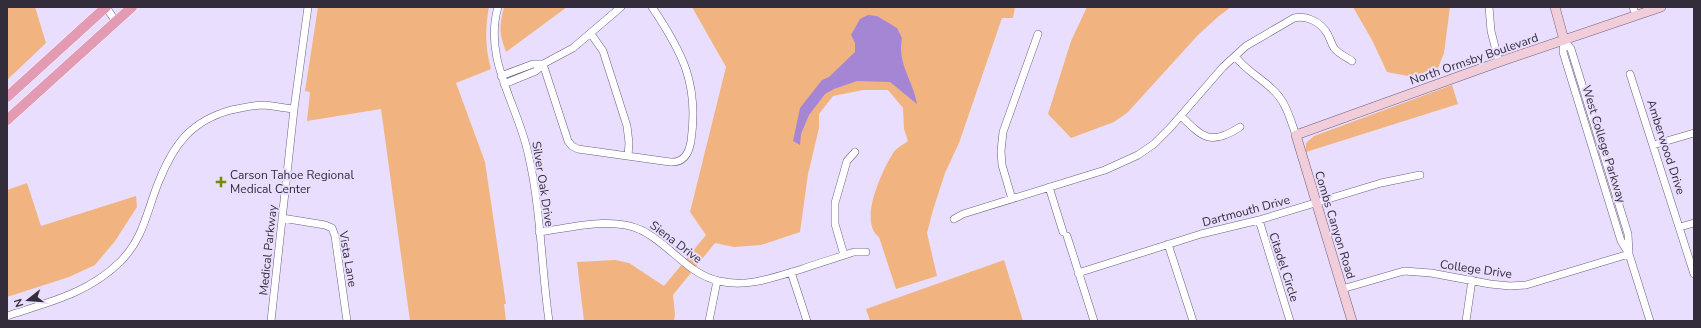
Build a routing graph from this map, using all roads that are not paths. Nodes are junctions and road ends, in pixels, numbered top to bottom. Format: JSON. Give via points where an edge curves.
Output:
{"nodes":[{"id":1,"x":106,"y":7,"type":"edge"},
{"id":2,"x":132,"y":7,"type":"edge"},
{"id":3,"x":308,"y":7,"type":"edge"},
{"id":4,"x":498,"y":7,"type":"edge"},
{"id":5,"x":621,"y":7,"type":"edge"},
{"id":6,"x":652,"y":7,"type":"edge"},
{"id":7,"x":1489,"y":7,"type":"edge"},
{"id":8,"x":1554,"y":7,"type":"edge"},
{"id":9,"x":1661,"y":7,"type":"edge"},
{"id":10,"x":1634,"y":11,"type":"edge"},
{"id":11,"x":116,"y":22,"type":"junction"},
{"id":12,"x":591,"y":34,"type":"junction"},
{"id":13,"x":1038,"y":34,"type":"dead end"},
{"id":14,"x":1564,"y":40,"type":"junction"},
{"id":15,"x":1235,"y":56,"type":"junction"},
{"id":16,"x":1352,"y":61,"type":"dead end"},
{"id":17,"x":1499,"y":62,"type":"junction"},
{"id":18,"x":542,"y":64,"type":"junction"},
{"id":19,"x":1630,"y":74,"type":"dead end"},
{"id":20,"x":502,"y":76,"type":"junction"},
{"id":21,"x":504,"y":84,"type":"junction"},
{"id":22,"x":7,"y":97,"type":"edge"},
{"id":23,"x":294,"y":109,"type":"junction"},
{"id":24,"x":1181,"y":116,"type":"junction"},
{"id":25,"x":7,"y":120,"type":"edge"},
{"id":26,"x":1240,"y":127,"type":"dead end"},
{"id":27,"x":1694,"y":133,"type":"edge"},
{"id":28,"x":1296,"y":135,"type":"junction"},
{"id":29,"x":1653,"y":145,"type":"junction"},
{"id":30,"x":855,"y":152,"type":"dead end"},
{"id":31,"x":628,"y":156,"type":"junction"},
{"id":32,"x":1420,"y":175,"type":"dead end"},
{"id":33,"x":1049,"y":187,"type":"junction"},
{"id":34,"x":1012,"y":199,"type":"junction"},
{"id":35,"x":1315,"y":204,"type":"junction"},
{"id":36,"x":282,"y":218,"type":"junction"},
{"id":37,"x":954,"y":219,"type":"dead end"},
{"id":38,"x":1259,"y":220,"type":"junction"},
{"id":39,"x":1694,"y":223,"type":"edge"},
{"id":40,"x":1680,"y":227,"type":"junction"},
{"id":41,"x":540,"y":232,"type":"junction"},
{"id":42,"x":1168,"y":244,"type":"junction"},
{"id":43,"x":866,"y":252,"type":"dead end"},
{"id":44,"x":1629,"y":254,"type":"junction"},
{"id":45,"x":844,"y":255,"type":"junction"},
{"id":46,"x":791,"y":272,"type":"junction"},
{"id":47,"x":1078,"y":273,"type":"junction"},
{"id":48,"x":1694,"y":274,"type":"edge"},
{"id":49,"x":1472,"y":280,"type":"junction"},
{"id":50,"x":717,"y":281,"type":"junction"},
{"id":51,"x":1342,"y":290,"type":"junction"},
{"id":52,"x":7,"y":316,"type":"edge"},
{"id":53,"x":271,"y":321,"type":"edge"},
{"id":54,"x":347,"y":321,"type":"edge"},
{"id":55,"x":549,"y":321,"type":"edge"},
{"id":56,"x":709,"y":321,"type":"edge"},
{"id":57,"x":806,"y":321,"type":"edge"},
{"id":58,"x":1094,"y":321,"type":"edge"},
{"id":59,"x":1193,"y":321,"type":"edge"},
{"id":60,"x":1290,"y":321,"type":"edge"},
{"id":61,"x":1352,"y":321,"type":"edge"},
{"id":62,"x":1466,"y":321,"type":"edge"},
{"id":63,"x":1650,"y":321,"type":"edge"}],
"edges":[{"from":1,"to":11,"type":"street"},
{"from":1,"to":22,"type":"main road"},
{"from":2,"to":11,"type":"main road"},
{"from":3,"to":23,"type":"street","name":"Medical Parkway"},
{"from":4,"to":20,"type":"street","name":"Silver Oak Drive","via":[[494,46]]},
{"from":5,"to":12,"type":"street"},
{"from":6,"to":31,"type":"street","via":[[679,49],[689,80],[693,111],[690,148],[684,159],[674,163]]},
{"from":7,"to":17,"type":"street","via":[[1490,31]]},
{"from":8,"to":14,"type":"street","name":"West College Parkway"},
{"from":9,"to":10,"type":"street","name":"North Ormsby Boulevard"},
{"from":10,"to":14,"type":"street","name":"North Ormsby Boulevard"},
{"from":11,"to":25,"type":"main road"},
{"from":12,"to":18,"type":"street","via":[[566,53]]},
{"from":12,"to":31,"type":"street","via":[[603,51],[627,126]]},
{"from":13,"to":34,"type":"street","via":[[1003,132],[1002,165]]},
{"from":14,"to":17,"type":"street","name":"North Ormsby Boulevard"},
{"from":14,"to":44,"type":"street","name":"West College Parkway","via":[[1571,49],[1628,234]]},
{"from":15,"to":16,"type":"street","via":[[1261,36],[1302,16],[1318,24],[1340,54]]},
{"from":15,"to":24,"type":"street"},
{"from":15,"to":28,"type":"street","via":[[1281,99]]},
{"from":17,"to":28,"type":"street","name":"North Ormsby Boulevard"},
{"from":18,"to":20,"type":"street","via":[[533,64]]},
{"from":18,"to":21,"type":"street","via":[[536,71]]},
{"from":18,"to":31,"type":"street","via":[[568,141],[572,146]]},
{"from":19,"to":29,"type":"street","name":"Amberwood Drive"},
{"from":20,"to":21,"type":"street","name":"Silver Oak Drive"},
{"from":21,"to":41,"type":"street","name":"Silver Oak Drive","via":[[528,153]]},
{"from":23,"to":36,"type":"street","name":"Medical Parkway"},
{"from":23,"to":52,"type":"street","via":[[263,105],[243,108],[203,121],[177,146],[159,181],[146,221],[134,244],[121,261],[101,279],[74,294]]},
{"from":24,"to":26,"type":"street","via":[[1198,133],[1209,137],[1227,136]]},
{"from":24,"to":33,"type":"street","via":[[1154,144],[1138,155],[1105,170]]},
{"from":27,"to":29,"type":"street"},
{"from":28,"to":35,"type":"street","name":"Combs Canyon Road"},
{"from":29,"to":40,"type":"street","name":"Amberwood Drive"},
{"from":30,"to":45,"type":"street","via":[[847,161],[835,203],[835,224]]},
{"from":32,"to":35,"type":"street","name":"Dartmouth Drive","via":[[1381,183]]},
{"from":33,"to":34,"type":"street"},
{"from":33,"to":47,"type":"street"},
{"from":34,"to":37,"type":"street"},
{"from":35,"to":38,"type":"street","name":"Dartmouth Drive"},
{"from":35,"to":51,"type":"street","name":"Combs Canyon Road"},
{"from":36,"to":53,"type":"street","name":"Medical Parkway"},
{"from":36,"to":54,"type":"street","name":"Vista Lane","via":[[324,224],[332,228]]},
{"from":38,"to":42,"type":"street","name":"Dartmouth Drive"},
{"from":38,"to":60,"type":"street","name":"Citadel Circle"},
{"from":39,"to":40,"type":"street"},
{"from":40,"to":48,"type":"street","name":"Amberwood Drive"},
{"from":41,"to":50,"type":"street","name":"Siena Drive","via":[[604,223],[640,229],[688,266]]},
{"from":41,"to":55,"type":"street","name":"Silver Oak Drive"},
{"from":42,"to":47,"type":"street","name":"Dartmouth Drive"},
{"from":42,"to":59,"type":"street"},
{"from":43,"to":45,"type":"street","name":"Siena Drive"},
{"from":44,"to":49,"type":"street","name":"College Drive","via":[[1526,285],[1509,286]]},
{"from":44,"to":63,"type":"street","name":"West College Parkway"},
{"from":45,"to":46,"type":"street","name":"Siena Drive"},
{"from":46,"to":50,"type":"street","name":"Siena Drive","via":[[755,283]]},
{"from":46,"to":57,"type":"street"},
{"from":47,"to":58,"type":"street"},
{"from":49,"to":51,"type":"street","name":"College Drive","via":[[1404,271]]},
{"from":49,"to":62,"type":"street"},
{"from":50,"to":56,"type":"street"},
{"from":51,"to":61,"type":"street","name":"Combs Canyon Road"}]}
